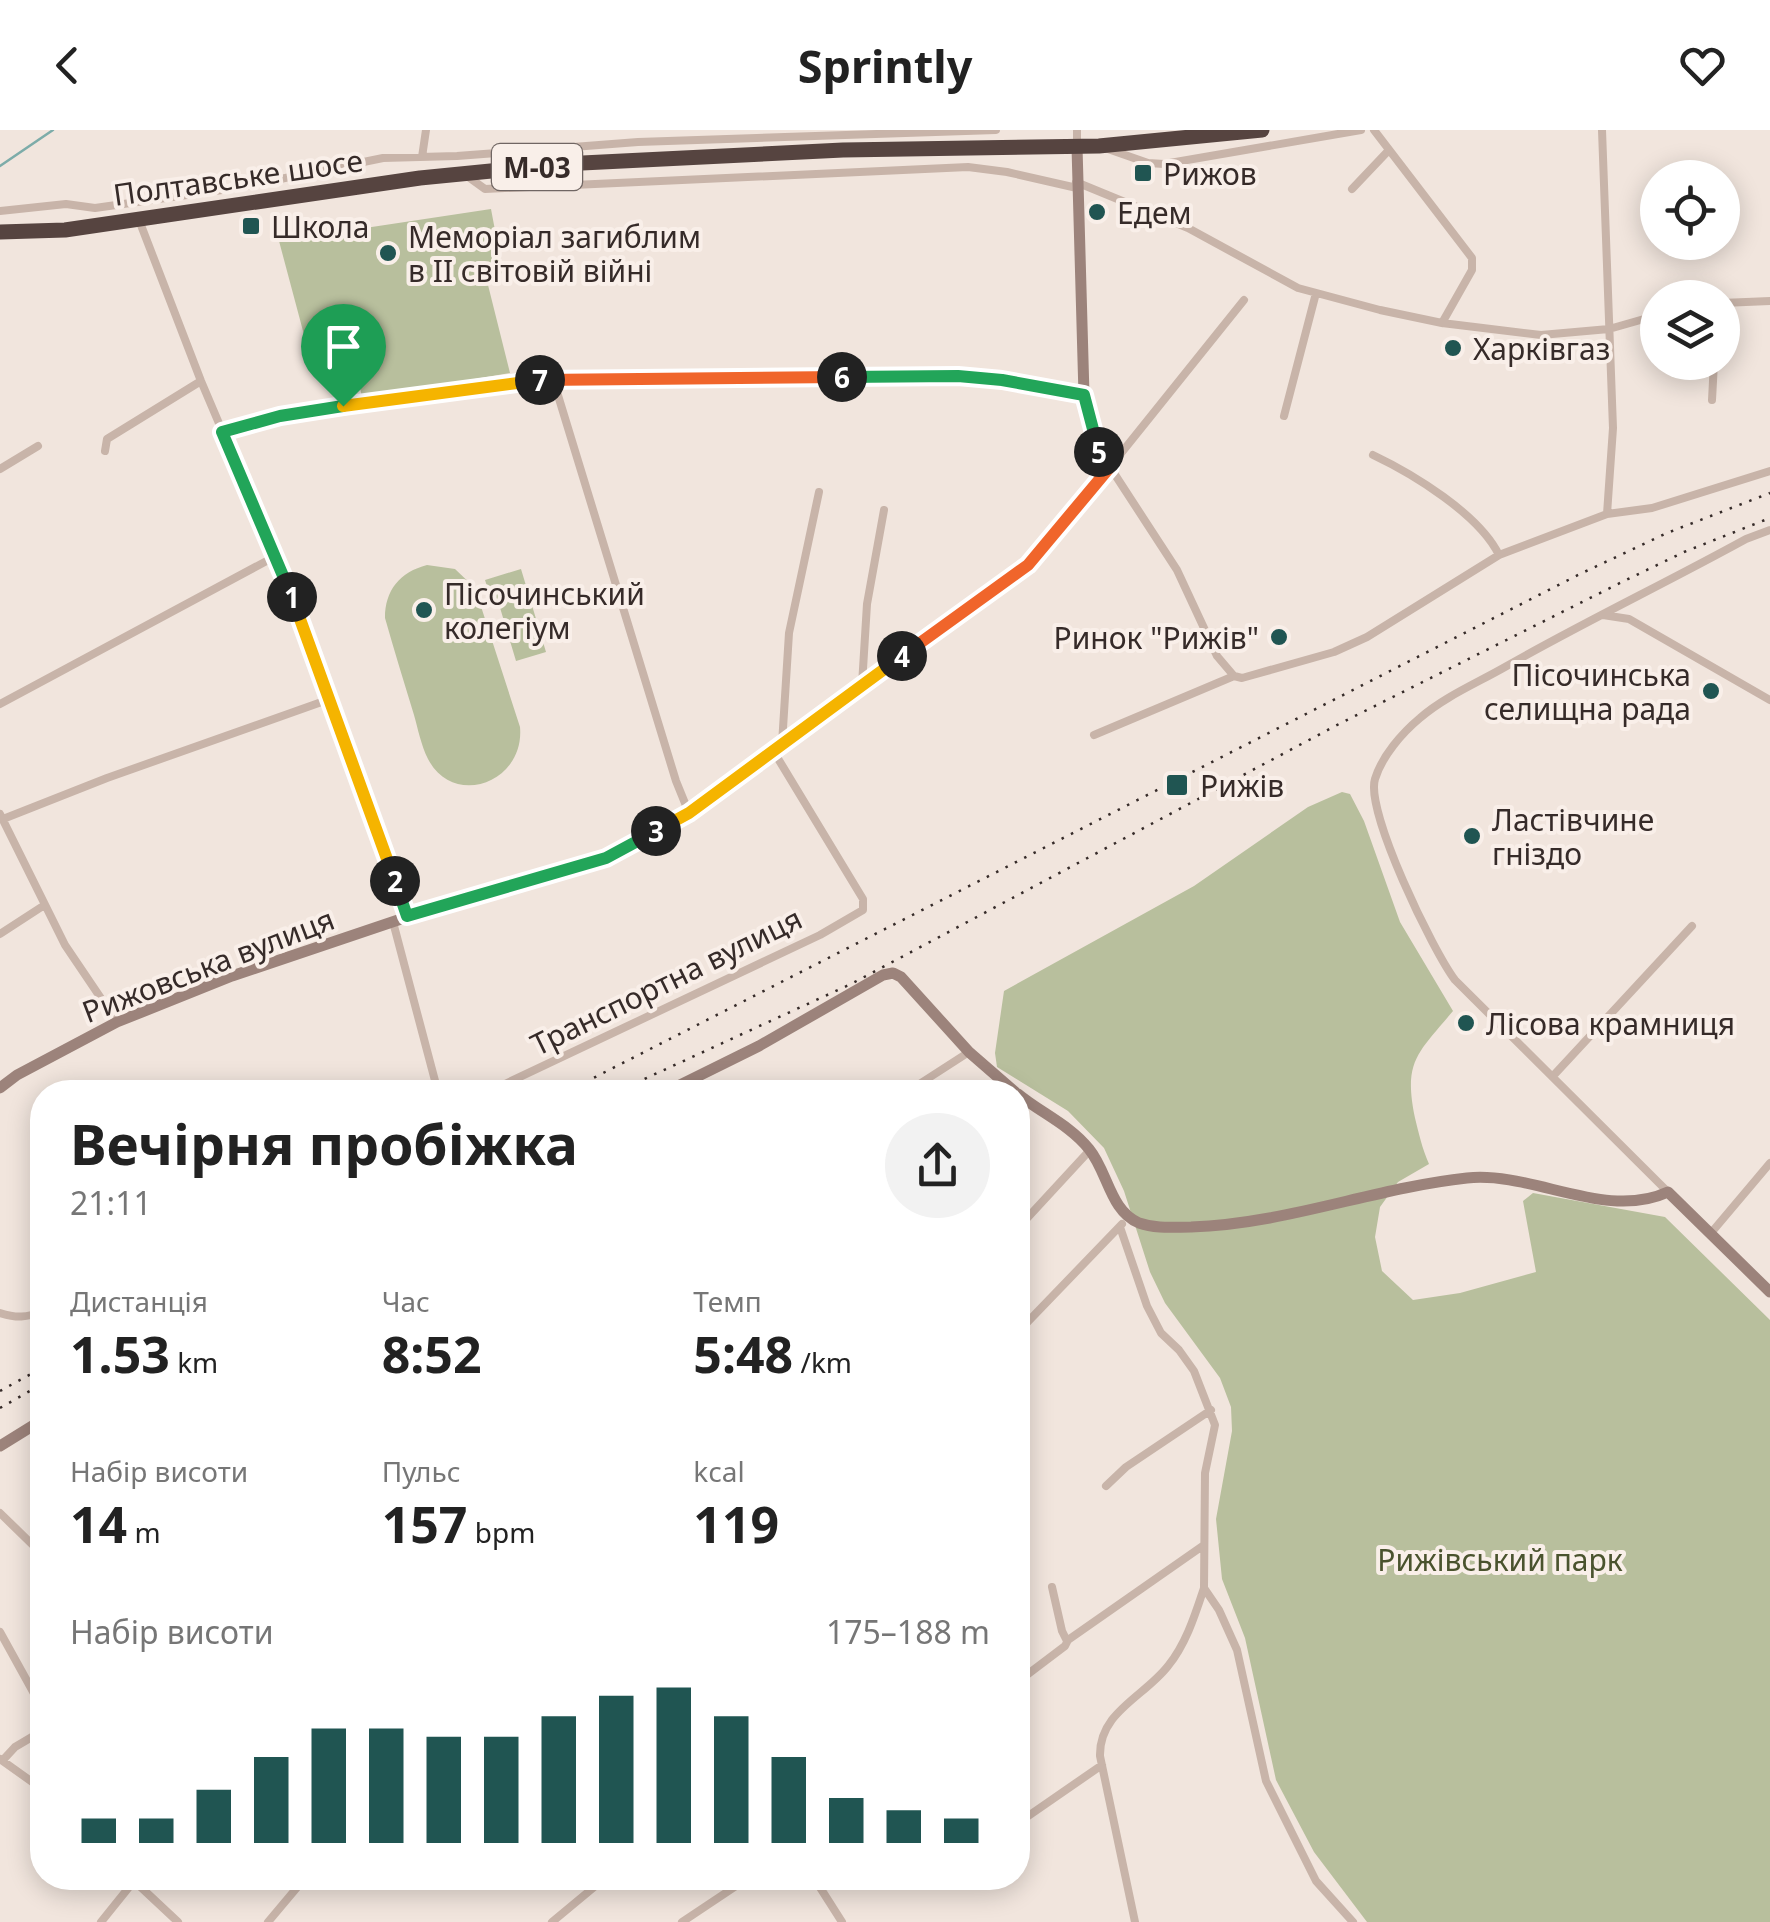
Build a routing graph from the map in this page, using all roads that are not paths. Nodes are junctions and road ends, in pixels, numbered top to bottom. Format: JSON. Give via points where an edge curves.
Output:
{"nodes":[{"id":1,"x":426,"y":130,"type":"edge"},
{"id":2,"x":996,"y":130,"type":"edge"},
{"id":3,"x":1262,"y":130,"type":"edge"},
{"id":4,"x":1361,"y":130,"type":"edge"},
{"id":5,"x":1374,"y":130,"type":"edge"},
{"id":6,"x":1602,"y":130,"type":"edge"},
{"id":7,"x":981,"y":131,"type":"edge"},
{"id":8,"x":851,"y":133,"type":"edge"},
{"id":9,"x":1077,"y":138,"type":"edge"},
{"id":10,"x":1100,"y":146,"type":"junction"},
{"id":11,"x":1389,"y":150,"type":"junction"},
{"id":12,"x":422,"y":157,"type":"junction"},
{"id":13,"x":464,"y":174,"type":"junction"},
{"id":14,"x":1076,"y":185,"type":"junction"},
{"id":15,"x":1352,"y":189,"type":"dead end"},
{"id":16,"x":0,"y":211,"type":"edge"},
{"id":17,"x":139,"y":220,"type":"junction"},
{"id":18,"x":0,"y":232,"type":"edge"},
{"id":19,"x":1316,"y":293,"type":"junction"},
{"id":20,"x":1244,"y":300,"type":"dead end"},
{"id":21,"x":1770,"y":301,"type":"edge"},
{"id":22,"x":1740,"y":303,"type":"edge"},
{"id":23,"x":1640,"y":320,"type":"edge"},
{"id":24,"x":1442,"y":323,"type":"junction"},
{"id":25,"x":1609,"y":329,"type":"junction"},
{"id":26,"x":553,"y":379,"type":"junction"},
{"id":27,"x":1713,"y":380,"type":"edge"},
{"id":28,"x":202,"y":382,"type":"junction"},
{"id":29,"x":1084,"y":395,"type":"junction"},
{"id":30,"x":1712,"y":400,"type":"dead end"},
{"id":31,"x":1284,"y":416,"type":"dead end"},
{"id":32,"x":222,"y":432,"type":"junction"},
{"id":33,"x":38,"y":446,"type":"dead end"},
{"id":34,"x":105,"y":451,"type":"dead end"},
{"id":35,"x":1374,"y":456,"type":"dead end"},
{"id":36,"x":1110,"y":467,"type":"junction"},
{"id":37,"x":0,"y":468,"type":"edge"},
{"id":38,"x":1770,"y":470,"type":"edge"},
{"id":39,"x":819,"y":492,"type":"dead end"},
{"id":40,"x":884,"y":510,"type":"dead end"},
{"id":41,"x":1608,"y":514,"type":"junction"},
{"id":42,"x":1770,"y":530,"type":"edge"},
{"id":43,"x":1499,"y":555,"type":"junction"},
{"id":44,"x":274,"y":556,"type":"junction"},
{"id":45,"x":1599,"y":614,"type":"junction"},
{"id":46,"x":1234,"y":676,"type":"junction"},
{"id":47,"x":862,"y":685,"type":"junction"},
{"id":48,"x":330,"y":699,"type":"junction"},
{"id":49,"x":1770,"y":700,"type":"edge"},
{"id":50,"x":0,"y":704,"type":"edge"},
{"id":51,"x":1094,"y":734,"type":"dead end"},
{"id":52,"x":778,"y":748,"type":"junction"},
{"id":53,"x":689,"y":813,"type":"junction"},
{"id":54,"x":1,"y":816,"type":"edge"},
{"id":55,"x":43,"y":906,"type":"junction"},
{"id":56,"x":407,"y":916,"type":"junction"},
{"id":57,"x":394,"y":922,"type":"junction"},
{"id":58,"x":1692,"y":926,"type":"dead end"},
{"id":59,"x":0,"y":934,"type":"edge"},
{"id":60,"x":117,"y":1022,"type":"junction"},
{"id":61,"x":969,"y":1052,"type":"junction"},
{"id":62,"x":1553,"y":1076,"type":"junction"},
{"id":63,"x":435,"y":1080,"type":"edge"},
{"id":64,"x":513,"y":1080,"type":"edge"},
{"id":65,"x":690,"y":1080,"type":"edge"},
{"id":66,"x":926,"y":1080,"type":"edge"},
{"id":67,"x":1001,"y":1080,"type":"edge"},
{"id":68,"x":0,"y":1088,"type":"edge"},
{"id":69,"x":1030,"y":1103,"type":"edge"},
{"id":70,"x":1090,"y":1150,"type":"junction"},
{"id":71,"x":1770,"y":1163,"type":"edge"},
{"id":72,"x":1668,"y":1192,"type":"junction"},
{"id":73,"x":1030,"y":1215,"type":"edge"},
{"id":74,"x":1124,"y":1222,"type":"junction"},
{"id":75,"x":1711,"y":1233,"type":"junction"},
{"id":76,"x":1770,"y":1292,"type":"edge"},
{"id":77,"x":0,"y":1313,"type":"edge"},
{"id":78,"x":30,"y":1317,"type":"edge"},
{"id":79,"x":1030,"y":1320,"type":"edge"},
{"id":80,"x":1211,"y":1410,"type":"junction"},
{"id":81,"x":30,"y":1427,"type":"edge"},
{"id":82,"x":0,"y":1446,"type":"edge"},
{"id":83,"x":1106,"y":1486,"type":"dead end"},
{"id":84,"x":0,"y":1513,"type":"edge"},
{"id":85,"x":30,"y":1542,"type":"edge"},
{"id":86,"x":1204,"y":1545,"type":"junction"},
{"id":87,"x":1052,"y":1586,"type":"dead end"},
{"id":88,"x":1204,"y":1588,"type":"junction"},
{"id":89,"x":0,"y":1632,"type":"edge"},
{"id":90,"x":1067,"y":1641,"type":"junction"},
{"id":91,"x":1030,"y":1672,"type":"edge"},
{"id":92,"x":30,"y":1686,"type":"edge"},
{"id":93,"x":30,"y":1738,"type":"edge"},
{"id":94,"x":1,"y":1759,"type":"edge"},
{"id":95,"x":1102,"y":1765,"type":"junction"},
{"id":96,"x":30,"y":1780,"type":"edge"},
{"id":97,"x":1030,"y":1816,"type":"edge"},
{"id":98,"x":124,"y":1890,"type":"edge"},
{"id":99,"x":144,"y":1890,"type":"edge"},
{"id":100,"x":295,"y":1890,"type":"edge"},
{"id":101,"x":591,"y":1890,"type":"edge"},
{"id":102,"x":730,"y":1890,"type":"edge"},
{"id":103,"x":823,"y":1890,"type":"edge"},
{"id":104,"x":101,"y":1922,"type":"edge"},
{"id":105,"x":178,"y":1922,"type":"edge"},
{"id":106,"x":268,"y":1922,"type":"edge"},
{"id":107,"x":552,"y":1922,"type":"edge"},
{"id":108,"x":682,"y":1922,"type":"edge"},
{"id":109,"x":842,"y":1922,"type":"edge"},
{"id":110,"x":1134,"y":1922,"type":"edge"},
{"id":111,"x":1353,"y":1922,"type":"edge"}],
"edges":[{"from":1,"to":12,"type":"street"},
{"from":2,"to":7,"type":"street"},
{"from":3,"to":10,"type":"highway","name":"Полтавське шосе","number":"М-03"},
{"from":4,"to":10,"type":"street","via":[[1164,164]]},
{"from":5,"to":11,"type":"street"},
{"from":6,"to":25,"type":"street"},
{"from":7,"to":8,"type":"street"},
{"from":8,"to":12,"type":"street"},
{"from":9,"to":10,"type":"highway","name":"Полтавське шосе","number":"М-03"},
{"from":9,"to":13,"type":"highway","name":"Полтавське шосе","number":"М-03"},
{"from":9,"to":14,"type":"street"},
{"from":11,"to":15,"type":"street"},
{"from":11,"to":24,"type":"street","via":[[1473,261]]},
{"from":12,"to":16,"type":"street","via":[[96,208]]},
{"from":13,"to":14,"type":"street","via":[[485,189],[968,167]]},
{"from":13,"to":17,"type":"highway","name":"Полтавське шосе","number":"М-03"},
{"from":14,"to":19,"type":"street","via":[[1188,228]]},
{"from":14,"to":29,"type":"street"},
{"from":17,"to":18,"type":"highway","name":"Полтавське шосе","number":"М-03"},
{"from":17,"to":28,"type":"street"},
{"from":19,"to":24,"type":"street"},
{"from":19,"to":31,"type":"street"},
{"from":20,"to":36,"type":"street","name":"Рижовська вулиця"},
{"from":21,"to":22,"type":"street"},
{"from":23,"to":25,"type":"street"},
{"from":24,"to":25,"type":"street","via":[[1541,335]]},
{"from":25,"to":41,"type":"street"},
{"from":26,"to":29,"type":"street","via":[[958,376]]},
{"from":26,"to":32,"type":"street","via":[[303,412]]},
{"from":26,"to":53,"type":"street"},
{"from":27,"to":30,"type":"street"},
{"from":28,"to":32,"type":"street"},
{"from":28,"to":34,"type":"street","via":[[107,439]]},
{"from":29,"to":36,"type":"street","via":[[1096,447]]},
{"from":32,"to":44,"type":"street"},
{"from":33,"to":37,"type":"street"},
{"from":35,"to":43,"type":"street","via":[[1426,483]]},
{"from":36,"to":46,"type":"street","via":[[1177,570],[1217,656]]},
{"from":36,"to":47,"type":"street","name":"Рижовська вулиця","via":[[1028,565]]},
{"from":38,"to":41,"type":"street","via":[[1652,508]]},
{"from":39,"to":52,"type":"street","via":[[789,633]]},
{"from":40,"to":47,"type":"street","via":[[867,604]]},
{"from":41,"to":43,"type":"street"},
{"from":42,"to":45,"type":"street"},
{"from":43,"to":46,"type":"street","via":[[1367,637],[1334,652]]},
{"from":44,"to":48,"type":"street"},
{"from":44,"to":50,"type":"street"},
{"from":45,"to":49,"type":"street","via":[[1629,620]]},
{"from":45,"to":62,"type":"street","via":[[1418,720],[1386,756],[1373,795],[1443,964]]},
{"from":46,"to":51,"type":"street"},
{"from":47,"to":52,"type":"street","name":"Рижовська вулиця"},
{"from":48,"to":54,"type":"street"},
{"from":48,"to":56,"type":"street"},
{"from":52,"to":53,"type":"street","name":"Рижовська вулиця"},
{"from":52,"to":64,"type":"street","name":"Транспортна вулиця","via":[[863,898],[863,910]]},
{"from":53,"to":56,"type":"street","name":"Рижовська вулиця","via":[[606,858]]},
{"from":54,"to":55,"type":"street"},
{"from":55,"to":59,"type":"street"},
{"from":55,"to":60,"type":"street"},
{"from":56,"to":57,"type":"street","name":"Рижовська вулиця"},
{"from":57,"to":60,"type":"street","name":"Рижовська вулиця"},
{"from":57,"to":63,"type":"street"},
{"from":58,"to":62,"type":"street"},
{"from":60,"to":68,"type":"street","name":"Рижовська вулиця"},
{"from":61,"to":65,"type":"street","via":[[893,973]]},
{"from":61,"to":66,"type":"street"},
{"from":61,"to":67,"type":"street"},
{"from":62,"to":72,"type":"street"},
{"from":69,"to":70,"type":"street"},
{"from":70,"to":73,"type":"street"},
{"from":70,"to":74,"type":"street"},
{"from":71,"to":75,"type":"street"},
{"from":72,"to":74,"type":"street","via":[[1636,1201],[1480,1177],[1239,1224]]},
{"from":72,"to":75,"type":"street"},
{"from":74,"to":79,"type":"street"},
{"from":74,"to":80,"type":"street","via":[[1154,1320],[1194,1370]]},
{"from":75,"to":76,"type":"street"},
{"from":77,"to":78,"type":"street"},
{"from":80,"to":83,"type":"street"},
{"from":80,"to":86,"type":"street","via":[[1216,1426],[1205,1473]]},
{"from":81,"to":82,"type":"street"},
{"from":84,"to":85,"type":"street"},
{"from":86,"to":88,"type":"street"},
{"from":86,"to":90,"type":"street"},
{"from":87,"to":90,"type":"street"},
{"from":88,"to":95,"type":"street","via":[[1169,1664],[1108,1723]]},
{"from":88,"to":111,"type":"street","via":[[1237,1650],[1275,1804],[1316,1880]]},
{"from":89,"to":92,"type":"street"},
{"from":90,"to":91,"type":"street"},
{"from":93,"to":94,"type":"street"},
{"from":94,"to":96,"type":"street"},
{"from":95,"to":97,"type":"street"},
{"from":95,"to":110,"type":"street"},
{"from":98,"to":104,"type":"street"},
{"from":99,"to":105,"type":"street"},
{"from":100,"to":106,"type":"street"},
{"from":101,"to":107,"type":"street"},
{"from":102,"to":108,"type":"street"},
{"from":103,"to":109,"type":"street"}]}
